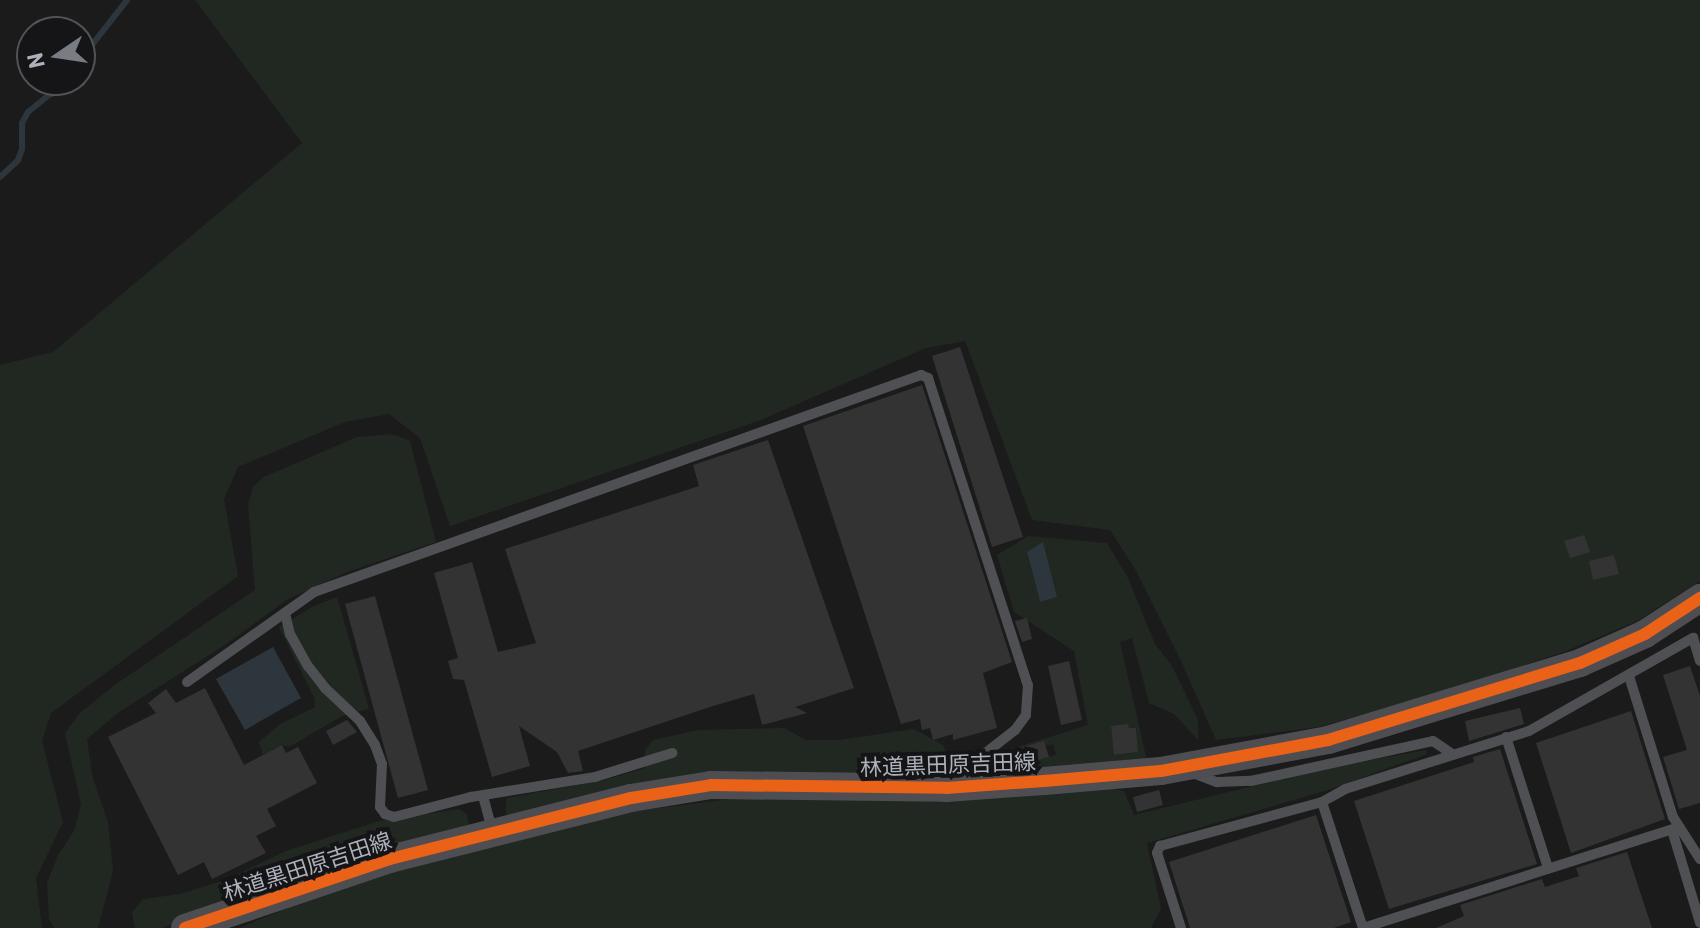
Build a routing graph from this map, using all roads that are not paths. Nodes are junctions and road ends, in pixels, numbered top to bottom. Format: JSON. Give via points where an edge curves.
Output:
{"nodes":[{"id":1,"x":1700,"y":598,"type":"edge"},
{"id":2,"x":285,"y":613,"type":"junction"},
{"id":3,"x":1696,"y":635,"type":"edge"},
{"id":4,"x":1700,"y":661,"type":"edge"},
{"id":5,"x":1629,"y":676,"type":"junction"},
{"id":6,"x":187,"y":682,"type":"dead end"},
{"id":7,"x":1506,"y":737,"type":"junction"},
{"id":8,"x":672,"y":753,"type":"dead end"},
{"id":9,"x":1452,"y":754,"type":"junction"},
{"id":10,"x":1180,"y":768,"type":"junction"},
{"id":11,"x":963,"y":787,"type":"junction"},
{"id":12,"x":483,"y":796,"type":"junction"},
{"id":13,"x":1322,"y":802,"type":"junction"},
{"id":14,"x":1675,"y":828,"type":"junction"},
{"id":15,"x":492,"y":832,"type":"junction"},
{"id":16,"x":1700,"y":859,"type":"edge"},
{"id":17,"x":1548,"y":868,"type":"junction"},
{"id":18,"x":1700,"y":922,"type":"edge"},
{"id":19,"x":185,"y":928,"type":"edge"},
{"id":20,"x":1181,"y":928,"type":"edge"},
{"id":21,"x":1363,"y":928,"type":"edge"}],
"edges":[{"from":1,"to":10,"type":"street","name":"林道黒田原吉田線","via":[[1645,634],[1530,681],[1328,740]]},
{"from":2,"to":6,"type":"lane"},
{"from":2,"to":11,"type":"lane","via":[[314,592],[921,375],[928,378],[1028,685],[1026,715],[974,762]]},
{"from":2,"to":12,"type":"lane","via":[[308,666],[360,721],[375,745],[382,764],[380,807],[385,814],[394,817]]},
{"from":3,"to":4,"type":"lane"},
{"from":3,"to":5,"type":"lane"},
{"from":5,"to":7,"type":"lane","via":[[1551,720]]},
{"from":5,"to":14,"type":"lane"},
{"from":7,"to":9,"type":"lane"},
{"from":7,"to":17,"type":"lane"},
{"from":8,"to":12,"type":"lane","via":[[595,777]]},
{"from":9,"to":10,"type":"lane","via":[[1433,741],[1251,781],[1217,782]]},
{"from":9,"to":13,"type":"lane","via":[[1345,789]]},
{"from":10,"to":11,"type":"street","name":"林道黒田原吉田線"},
{"from":11,"to":15,"type":"street","name":"林道黒田原吉田線","via":[[711,785],[631,798]]},
{"from":12,"to":15,"type":"lane"},
{"from":13,"to":20,"type":"lane","via":[[1160,846],[1157,853]]},
{"from":13,"to":21,"type":"lane"},
{"from":14,"to":16,"type":"lane"},
{"from":14,"to":17,"type":"lane"},
{"from":14,"to":18,"type":"lane"},
{"from":15,"to":19,"type":"street","name":"林道黒田原吉田線","via":[[390,859]]},
{"from":17,"to":21,"type":"lane"}]}
